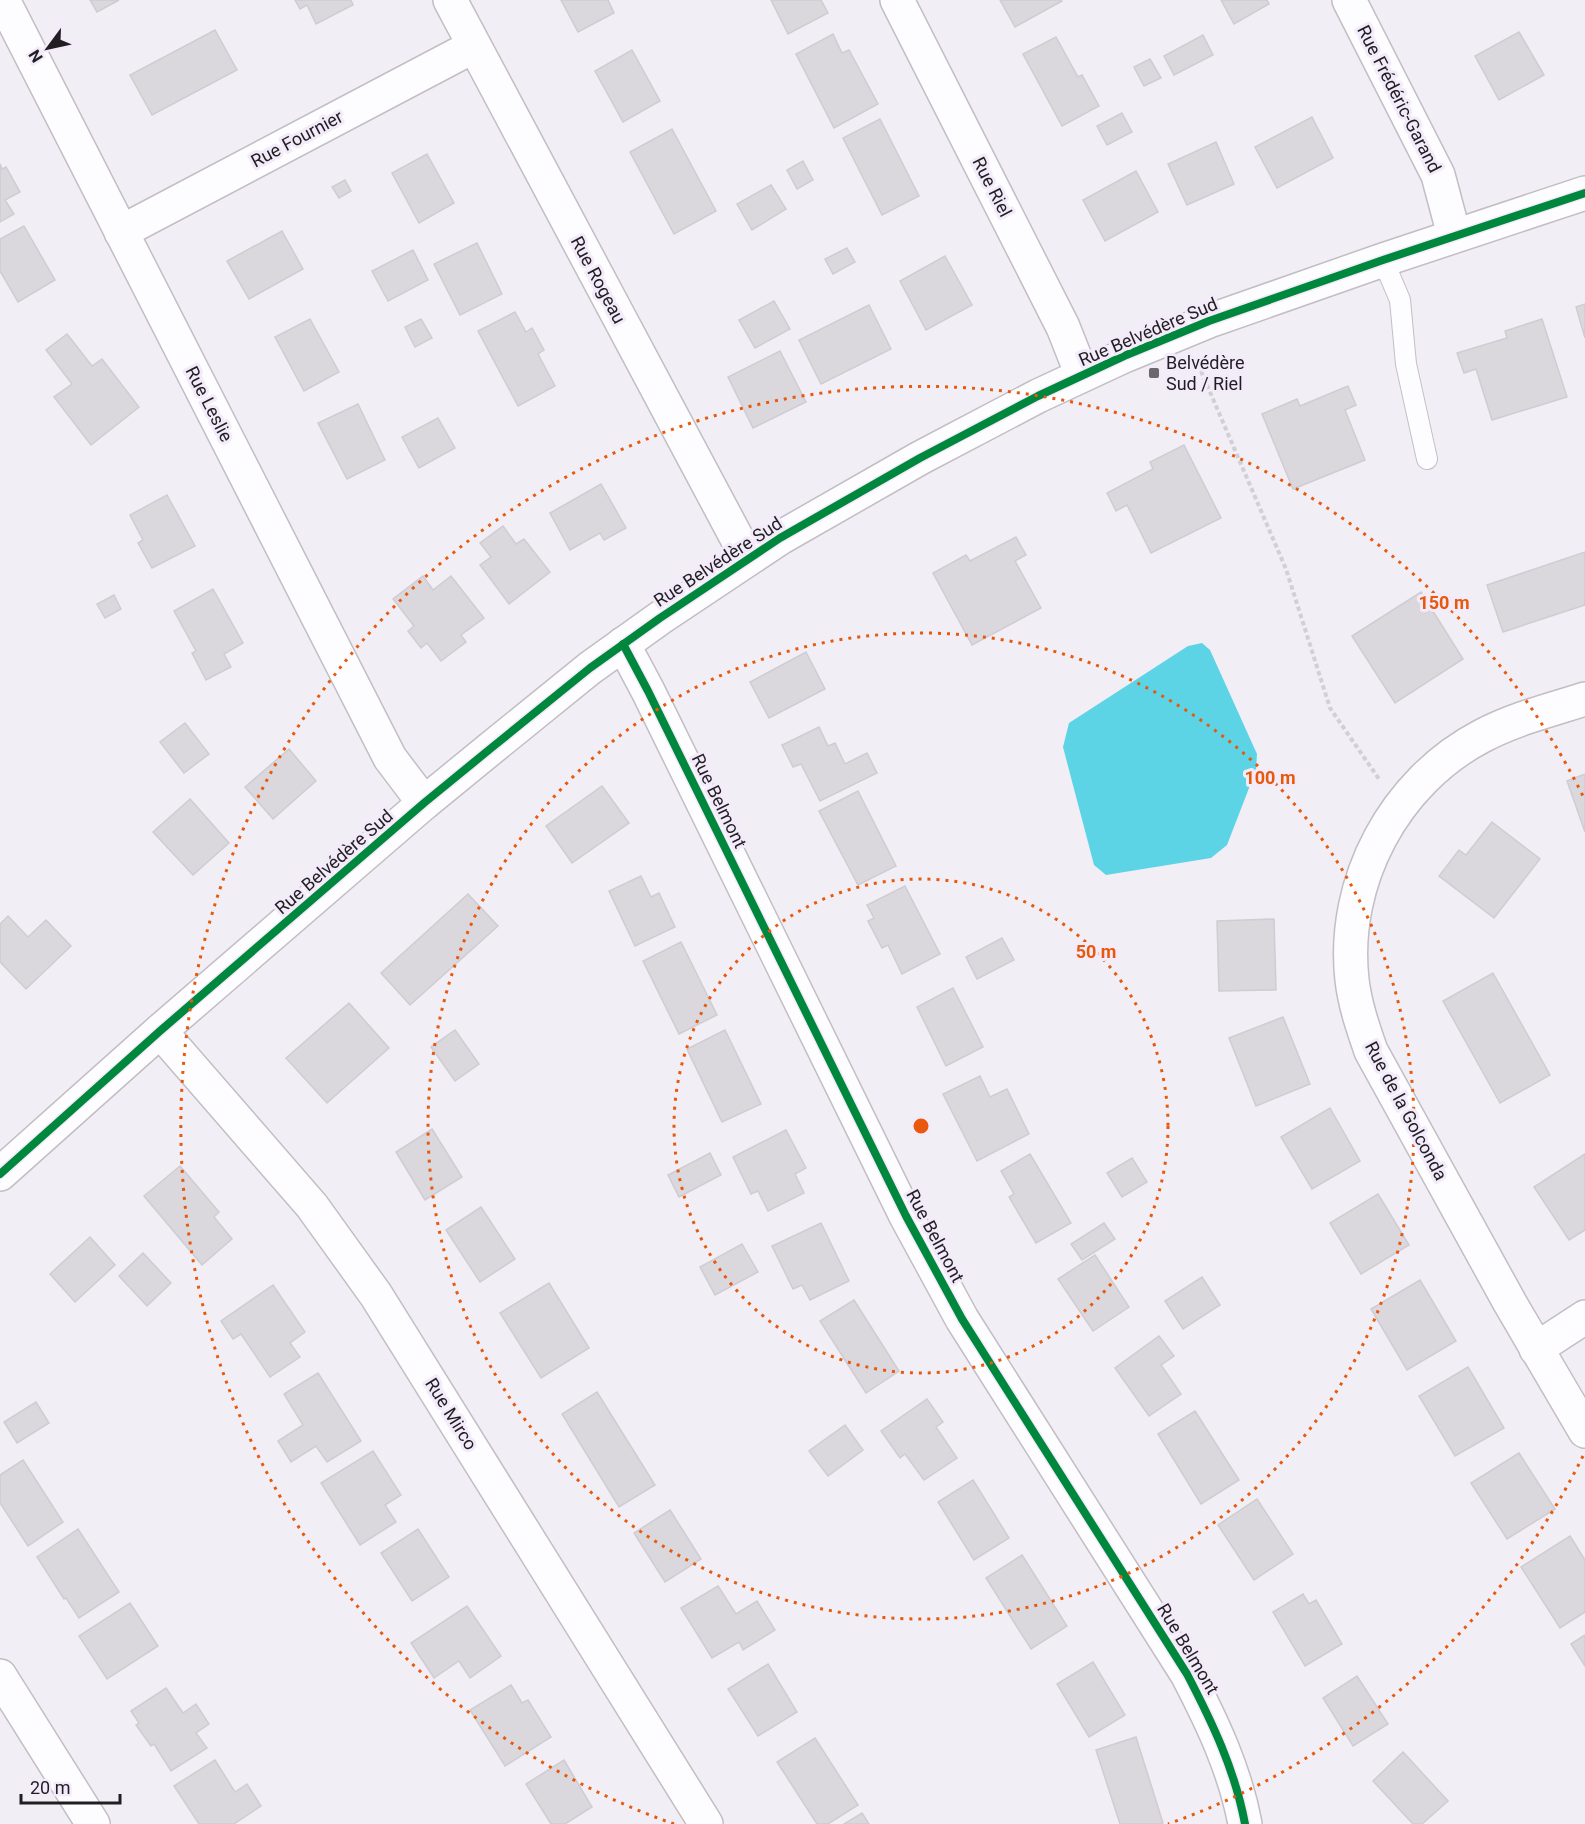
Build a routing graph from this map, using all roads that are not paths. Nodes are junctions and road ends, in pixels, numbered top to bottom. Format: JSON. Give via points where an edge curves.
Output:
{"nodes":[{"id":1,"x":3,"y":0,"type":"edge"},
{"id":2,"x":450,"y":0,"type":"edge"},
{"id":3,"x":897,"y":0,"type":"edge"},
{"id":4,"x":1349,"y":0,"type":"edge"},
{"id":5,"x":474,"y":46,"type":"junction"},
{"id":6,"x":1585,"y":194,"type":"edge"},
{"id":7,"x":121,"y":232,"type":"junction"},
{"id":8,"x":1454,"y":235,"type":"junction"},
{"id":9,"x":1383,"y":260,"type":"junction"},
{"id":10,"x":1082,"y":375,"type":"junction"},
{"id":11,"x":1427,"y":459,"type":"dead end"},
{"id":12,"x":748,"y":559,"type":"junction"},
{"id":13,"x":623,"y":644,"type":"junction"},
{"id":14,"x":1585,"y":699,"type":"edge"},
{"id":15,"x":424,"y":803,"type":"junction"},
{"id":16,"x":160,"y":1031,"type":"junction"},
{"id":17,"x":0,"y":1174,"type":"edge"},
{"id":18,"x":1585,"y":1317,"type":"edge"},
{"id":19,"x":1536,"y":1349,"type":"junction"},
{"id":20,"x":1585,"y":1431,"type":"edge"},
{"id":21,"x":0,"y":1676,"type":"edge"},
{"id":22,"x":93,"y":1824,"type":"edge"},
{"id":23,"x":706,"y":1824,"type":"edge"},
{"id":24,"x":1245,"y":1824,"type":"edge"}],
"edges":[{"from":1,"to":7,"type":"street","name":"Rue Leslie"},
{"from":2,"to":5,"type":"street","name":"Rue Rogeau"},
{"from":3,"to":10,"type":"street","name":"Rue Riel","via":[[1064,327]]},
{"from":4,"to":8,"type":"street","name":"Rue Frédéric-Garand","via":[[1438,175]]},
{"from":5,"to":7,"type":"street","name":"Rue Fournier"},
{"from":5,"to":12,"type":"street","name":"Rue Rogeau"},
{"from":6,"to":8,"type":"street","name":"Rue Belvédère Sud"},
{"from":7,"to":15,"type":"street","name":"Rue Leslie","via":[[390,758]]},
{"from":8,"to":9,"type":"street","name":"Rue Belvédère Sud"},
{"from":9,"to":10,"type":"street","name":"Rue Belvédère Sud","via":[[1209,321]]},
{"from":9,"to":11,"type":"lane","via":[[1400,300],[1406,364]]},
{"from":10,"to":12,"type":"street","name":"Rue Belvédère Sud","via":[[920,458]]},
{"from":12,"to":13,"type":"street","name":"Rue Belvédère Sud"},
{"from":13,"to":15,"type":"street","name":"Rue Belvédère Sud"},
{"from":13,"to":24,"type":"street","name":"Rue Belmont","via":[[906,1216],[951,1298],[1187,1674],[1216,1729],[1233,1774]]},
{"from":14,"to":19,"type":"street","name":"Rue de la Golconda","via":[[1481,736],[1422,779],[1399,806],[1364,871],[1351,943],[1352,980],[1371,1051]]},
{"from":15,"to":16,"type":"street","name":"Rue Belvédère Sud"},
{"from":16,"to":17,"type":"street","name":"Rue Belvédère Sud"},
{"from":16,"to":23,"type":"street","name":"Rue Mirco","via":[[277,1163],[376,1295]]},
{"from":18,"to":19,"type":"street"},
{"from":19,"to":20,"type":"street","name":"Rue de la Golconda"},
{"from":21,"to":22,"type":"street"}]}
